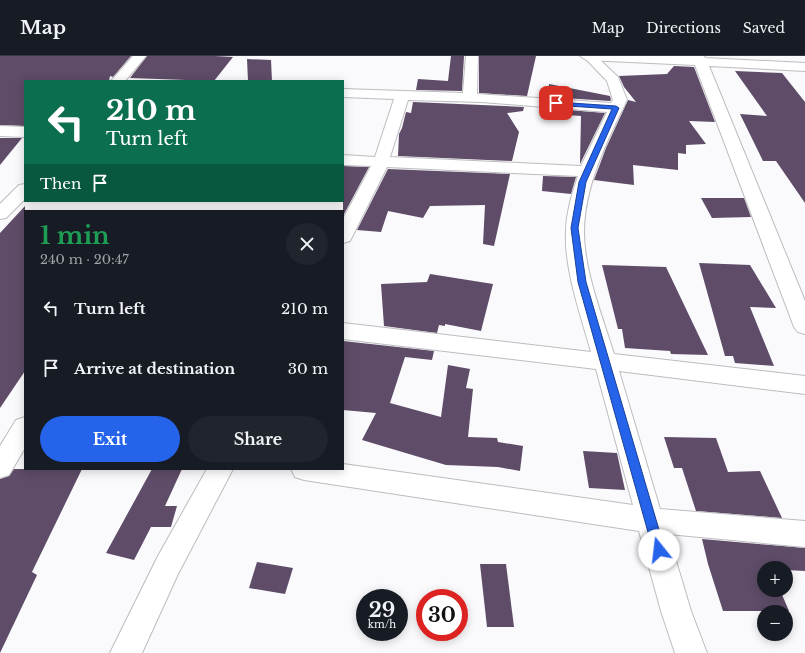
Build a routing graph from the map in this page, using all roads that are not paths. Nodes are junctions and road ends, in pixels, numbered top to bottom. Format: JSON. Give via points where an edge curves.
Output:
{"nodes":[{"id":1,"x":140,"y":56,"type":"edge"},
{"id":2,"x":472,"y":56,"type":"edge"},
{"id":3,"x":588,"y":56,"type":"edge"},
{"id":4,"x":699,"y":59,"type":"edge"},
{"id":5,"x":805,"y":67,"type":"edge"},
{"id":6,"x":119,"y":80,"type":"edge"},
{"id":7,"x":344,"y":93,"type":"edge"},
{"id":8,"x":402,"y":94,"type":"junction"},
{"id":9,"x":470,"y":97,"type":"junction"},
{"id":10,"x":616,"y":108,"type":"junction"},
{"id":11,"x":0,"y":131,"type":"edge"},
{"id":12,"x":24,"y":132,"type":"edge"},
{"id":13,"x":344,"y":160,"type":"edge"},
{"id":14,"x":381,"y":162,"type":"junction"},
{"id":15,"x":587,"y":172,"type":"junction"},
{"id":16,"x":24,"y":190,"type":"edge"},
{"id":17,"x":0,"y":214,"type":"edge"},
{"id":18,"x":344,"y":235,"type":"edge"},
{"id":19,"x":805,"y":327,"type":"edge"},
{"id":20,"x":344,"y":332,"type":"edge"},
{"id":21,"x":605,"y":363,"type":"junction"},
{"id":22,"x":805,"y":385,"type":"edge"},
{"id":23,"x":24,"y":429,"type":"edge"},
{"id":24,"x":0,"y":467,"type":"edge"},
{"id":25,"x":219,"y":470,"type":"edge"},
{"id":26,"x":311,"y":470,"type":"edge"},
{"id":27,"x":650,"y":520,"type":"junction"},
{"id":28,"x":805,"y":534,"type":"edge"},
{"id":29,"x":126,"y":653,"type":"edge"},
{"id":30,"x":691,"y":653,"type":"edge"}],
"edges":[{"from":1,"to":6,"type":"street"},
{"from":2,"to":9,"type":"street"},
{"from":3,"to":4,"type":"street"},
{"from":3,"to":10,"type":"street","via":[[613,80],[620,100]]},
{"from":4,"to":5,"type":"street"},
{"from":4,"to":19,"type":"street"},
{"from":7,"to":8,"type":"street"},
{"from":8,"to":9,"type":"street"},
{"from":8,"to":14,"type":"street"},
{"from":9,"to":10,"type":"street"},
{"from":10,"to":15,"type":"street"},
{"from":11,"to":12,"type":"street"},
{"from":13,"to":14,"type":"street"},
{"from":14,"to":15,"type":"street"},
{"from":14,"to":18,"type":"street"},
{"from":15,"to":21,"type":"street","via":[[582,182],[575,228],[582,282]]},
{"from":16,"to":17,"type":"street"},
{"from":20,"to":21,"type":"street"},
{"from":21,"to":22,"type":"street"},
{"from":21,"to":27,"type":"street"},
{"from":23,"to":24,"type":"street"},
{"from":25,"to":29,"type":"street","via":[[168,565]]},
{"from":26,"to":27,"type":"street"},
{"from":27,"to":28,"type":"street"},
{"from":27,"to":30,"type":"street"}]}
